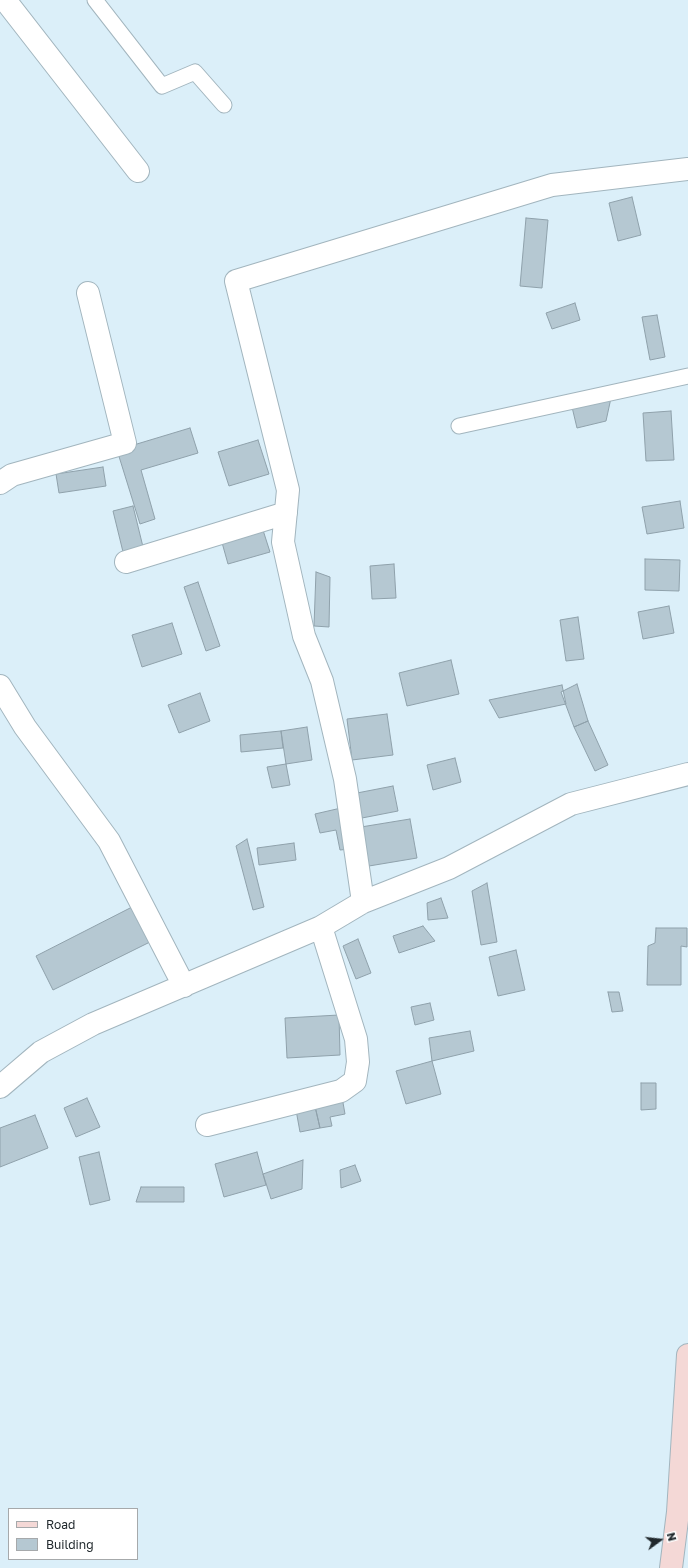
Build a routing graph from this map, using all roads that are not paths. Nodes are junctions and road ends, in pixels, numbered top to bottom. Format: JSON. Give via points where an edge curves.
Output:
{"nodes":[{"id":1,"x":5,"y":0,"type":"edge"},
{"id":2,"x":95,"y":0,"type":"edge"},
{"id":3,"x":224,"y":105,"type":"dead end"},
{"id":4,"x":688,"y":169,"type":"edge"},
{"id":5,"x":138,"y":171,"type":"dead end"},
{"id":6,"x":88,"y":292,"type":"dead end"},
{"id":7,"x":688,"y":376,"type":"edge"},
{"id":8,"x":459,"y":426,"type":"dead end"},
{"id":9,"x":0,"y":483,"type":"edge"},
{"id":10,"x":286,"y":513,"type":"junction"},
{"id":11,"x":126,"y":562,"type":"dead end"},
{"id":12,"x":0,"y":686,"type":"edge"},
{"id":13,"x":688,"y":774,"type":"edge"},
{"id":14,"x":363,"y":902,"type":"junction"},
{"id":15,"x":321,"y":927,"type":"junction"},
{"id":16,"x":184,"y":986,"type":"junction"},
{"id":17,"x":0,"y":1087,"type":"edge"},
{"id":18,"x":207,"y":1125,"type":"dead end"},
{"id":19,"x":688,"y":1355,"type":"edge"},
{"id":20,"x":672,"y":1568,"type":"edge"}],
"edges":[{"from":1,"to":5,"type":"street"},
{"from":2,"to":3,"type":"lane","via":[[162,86],[195,72]]},
{"from":4,"to":10,"type":"street","via":[[552,185],[236,281],[288,490]]},
{"from":6,"to":9,"type":"street","via":[[125,443],[12,475]]},
{"from":7,"to":8,"type":"lane"},
{"from":10,"to":11,"type":"street"},
{"from":10,"to":14,"type":"street","via":[[283,542],[304,636],[322,681],[345,778]]},
{"from":12,"to":16,"type":"street","via":[[25,727],[109,841]]},
{"from":13,"to":14,"type":"street","via":[[571,804],[449,868]]},
{"from":14,"to":15,"type":"street"},
{"from":15,"to":16,"type":"street"},
{"from":15,"to":18,"type":"street","via":[[356,1039],[358,1062],[354,1081],[341,1092]]},
{"from":16,"to":17,"type":"street","via":[[93,1024],[47,1049]]},
{"from":19,"to":20,"type":"main road"}]}
